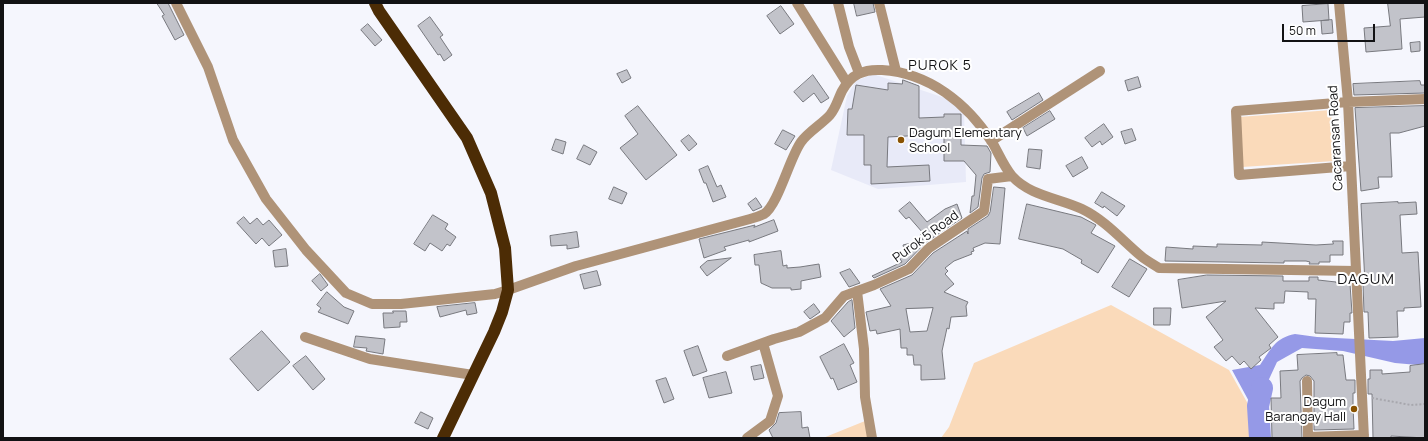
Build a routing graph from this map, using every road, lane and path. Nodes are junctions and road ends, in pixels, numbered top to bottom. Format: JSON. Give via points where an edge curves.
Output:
{"nodes":[{"id":1,"x":176,"y":3,"type":"edge"},
{"id":2,"x":375,"y":3,"type":"edge"},
{"id":3,"x":797,"y":3,"type":"edge"},
{"id":4,"x":838,"y":3,"type":"edge"},
{"id":5,"x":879,"y":3,"type":"edge"},
{"id":6,"x":1339,"y":3,"type":"edge"},
{"id":7,"x":896,"y":71,"type":"junction"},
{"id":8,"x":1100,"y":71,"type":"dead end"},
{"id":9,"x":859,"y":73,"type":"junction"},
{"id":10,"x":846,"y":83,"type":"junction"},
{"id":11,"x":1425,"y":99,"type":"edge"},
{"id":12,"x":1348,"y":102,"type":"junction"},
{"id":13,"x":991,"y":141,"type":"junction"},
{"id":14,"x":1351,"y":166,"type":"junction"},
{"id":15,"x":1012,"y":176,"type":"junction"},
{"id":16,"x":1356,"y":271,"type":"junction"},
{"id":17,"x":508,"y":290,"type":"junction"},
{"id":18,"x":858,"y":291,"type":"junction"},
{"id":19,"x":305,"y":337,"type":"dead end"},
{"id":20,"x":763,"y":343,"type":"junction"},
{"id":21,"x":727,"y":356,"type":"dead end"},
{"id":22,"x":473,"y":375,"type":"junction"},
{"id":23,"x":1307,"y":381,"type":"dead end"},
{"id":24,"x":1363,"y":396,"type":"junction"},
{"id":25,"x":1425,"y":404,"type":"edge"},
{"id":26,"x":1364,"y":436,"type":"edge"},
{"id":27,"x":443,"y":438,"type":"edge"},
{"id":28,"x":747,"y":438,"type":"edge"},
{"id":29,"x":872,"y":438,"type":"edge"}],
"edges":[{"from":1,"to":17,"type":"street","via":[[208,67],[233,140],[266,199],[306,250],[346,293],[372,304],[401,304],[495,294]]},
{"from":2,"to":17,"type":"highway","via":[[467,138],[492,200],[505,248]]},
{"from":3,"to":10,"type":"street"},
{"from":4,"to":9,"type":"street","via":[[849,47]]},
{"from":5,"to":7,"type":"street"},
{"from":6,"to":12,"type":"street","name":"Cacaransan Road"},
{"from":7,"to":9,"type":"street","via":[[872,70]]},
{"from":7,"to":13,"type":"street","via":[[926,81],[948,94],[971,113]]},
{"from":8,"to":13,"type":"street"},
{"from":9,"to":10,"type":"street"},
{"from":10,"to":17,"type":"street","via":[[835,108],[802,142],[770,209],[764,214],[576,266]]},
{"from":11,"to":12,"type":"street"},
{"from":12,"to":14,"type":"street","name":"Cacaransan Road"},
{"from":12,"to":14,"type":"street","via":[[1236,111],[1239,175]]},
{"from":13,"to":15,"type":"street"},
{"from":14,"to":16,"type":"street","name":"Cacaransan Road"},
{"from":15,"to":16,"type":"street","via":[[1032,191],[1082,209],[1108,226],[1142,257],[1159,268]]},
{"from":15,"to":18,"type":"street","name":"Purok 5 Road","via":[[988,179],[984,211],[929,248],[909,268]]},
{"from":16,"to":24,"type":"street","name":"Cacaransan Road"},
{"from":17,"to":22,"type":"highway","via":[[494,332]]},
{"from":18,"to":20,"type":"street","name":"Purok 5 Road","via":[[844,296],[825,318],[806,329]]},
{"from":18,"to":29,"type":"street","via":[[864,349],[865,397]]},
{"from":19,"to":22,"type":"street","via":[[370,359]]},
{"from":20,"to":21,"type":"street","name":"Purok 5 Road"},
{"from":20,"to":28,"type":"street","via":[[778,396],[770,421]]},
{"from":22,"to":27,"type":"highway"},
{"from":23,"to":26,"type":"street","via":[[1308,437]]},
{"from":24,"to":25,"type":"path"},
{"from":24,"to":26,"type":"street","name":"Cacaransan Road"}]}
